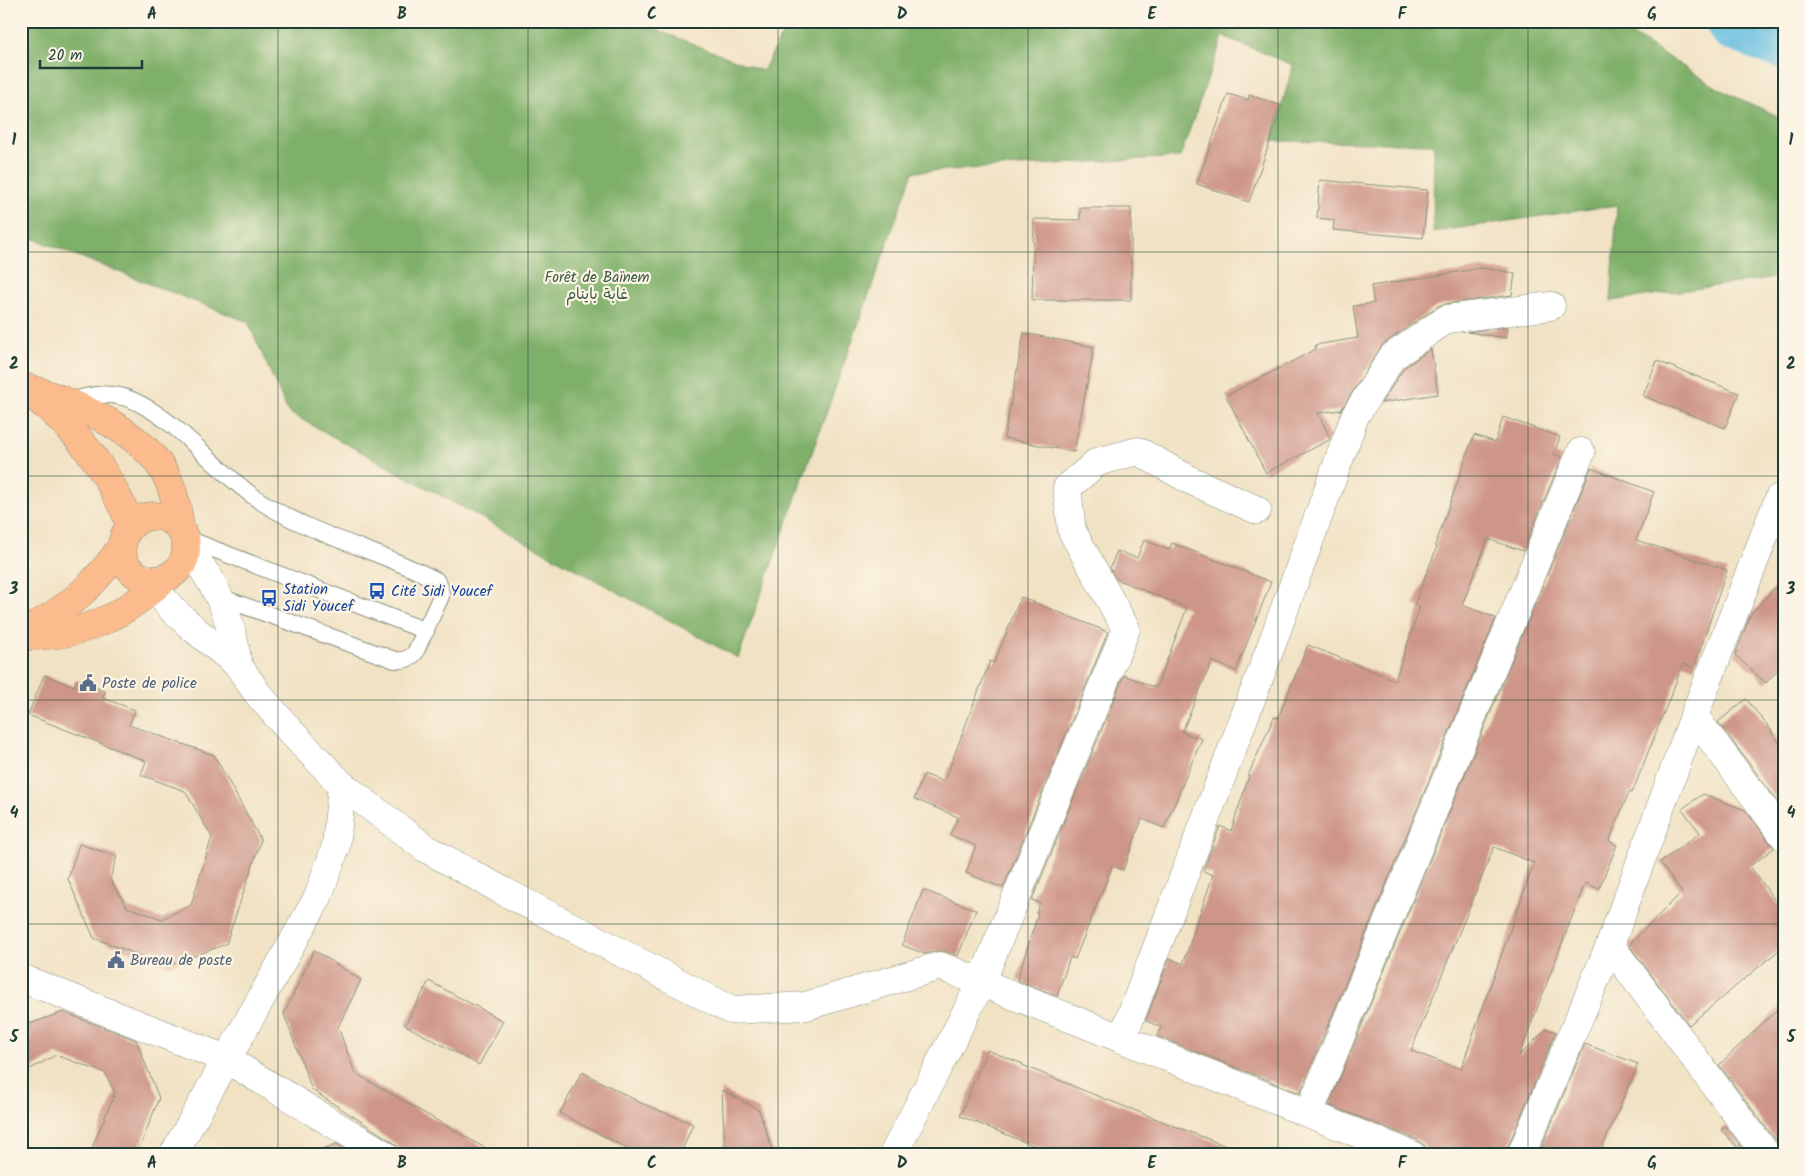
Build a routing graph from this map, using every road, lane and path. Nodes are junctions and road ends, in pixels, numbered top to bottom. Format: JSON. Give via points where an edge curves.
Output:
{"nodes":[{"id":1,"x":1551,"y":306,"type":"dead end"},
{"id":2,"x":21,"y":387,"type":"edge"},
{"id":3,"x":69,"y":402,"type":"junction"},
{"id":4,"x":1581,"y":452,"type":"dead end"},
{"id":5,"x":1784,"y":504,"type":"edge"},
{"id":6,"x":1257,"y":510,"type":"dead end"},
{"id":7,"x":126,"y":536,"type":"junction"},
{"id":8,"x":184,"y":538,"type":"junction"},
{"id":9,"x":154,"y":582,"type":"junction"},
{"id":10,"x":220,"y":597,"type":"junction"},
{"id":11,"x":426,"y":631,"type":"junction"},
{"id":12,"x":21,"y":635,"type":"edge"},
{"id":13,"x":238,"y":665,"type":"junction"},
{"id":14,"x":1694,"y":716,"type":"junction"},
{"id":15,"x":342,"y":785,"type":"junction"},
{"id":16,"x":1784,"y":836,"type":"edge"},
{"id":17,"x":1610,"y":946,"type":"junction"},
{"id":18,"x":21,"y":978,"type":"edge"},
{"id":19,"x":981,"y":983,"type":"junction"},
{"id":20,"x":1122,"y":1039,"type":"junction"},
{"id":21,"x":226,"y":1059,"type":"junction"},
{"id":22,"x":1309,"y":1114,"type":"junction"},
{"id":23,"x":172,"y":1155,"type":"edge"},
{"id":24,"x":385,"y":1155,"type":"edge"},
{"id":25,"x":893,"y":1155,"type":"edge"},
{"id":26,"x":1412,"y":1155,"type":"edge"},
{"id":27,"x":1521,"y":1155,"type":"edge"},
{"id":28,"x":1767,"y":1155,"type":"edge"}],
"edges":[{"from":1,"to":20,"type":"street","via":[[1447,320],[1392,357],[1354,416],[1263,668]]},
{"from":2,"to":3,"type":"main road"},
{"from":2,"to":7,"type":"main road","via":[[50,408],[98,462],[116,492]]},
{"from":3,"to":8,"type":"main road","via":[[114,426],[150,454],[172,488]]},
{"from":3,"to":11,"type":"lane","via":[[100,394],[131,400],[171,425],[241,488],[278,512],[436,580],[441,596]]},
{"from":4,"to":22,"type":"street"},
{"from":5,"to":14,"type":"street","via":[[1778,498]]},
{"from":6,"to":19,"type":"street","via":[[1190,480],[1138,451],[1097,462],[1067,488],[1072,531],[1126,629]]},
{"from":7,"to":8,"type":"main road","via":[[140,519],[151,515],[172,520]]},
{"from":7,"to":9,"type":"main road","via":[[123,557],[128,566],[135,574]]},
{"from":7,"to":12,"type":"main road","via":[[93,584],[57,614]]},
{"from":8,"to":9,"type":"main road","via":[[183,563],[172,574]]},
{"from":8,"to":10,"type":"street"},
{"from":8,"to":11,"type":"lane"},
{"from":9,"to":12,"type":"main road","via":[[120,614],[86,629],[62,635]]},
{"from":9,"to":13,"type":"street","via":[[194,629]]},
{"from":10,"to":11,"type":"lane","via":[[395,660],[409,658],[415,653]]},
{"from":10,"to":13,"type":"street","via":[[234,638]]},
{"from":13,"to":15,"type":"street","via":[[290,731]]},
{"from":14,"to":16,"type":"street"},
{"from":14,"to":17,"type":"street"},
{"from":15,"to":19,"type":"street","via":[[424,848],[731,1010],[806,1006],[940,966]]},
{"from":15,"to":21,"type":"street","via":[[336,846],[318,897]]},
{"from":17,"to":27,"type":"street"},
{"from":17,"to":28,"type":"street"},
{"from":18,"to":21,"type":"street"},
{"from":19,"to":20,"type":"street"},
{"from":19,"to":25,"type":"street"},
{"from":20,"to":22,"type":"street"},
{"from":21,"to":23,"type":"street"},
{"from":21,"to":24,"type":"street"},
{"from":22,"to":26,"type":"street"}]}
